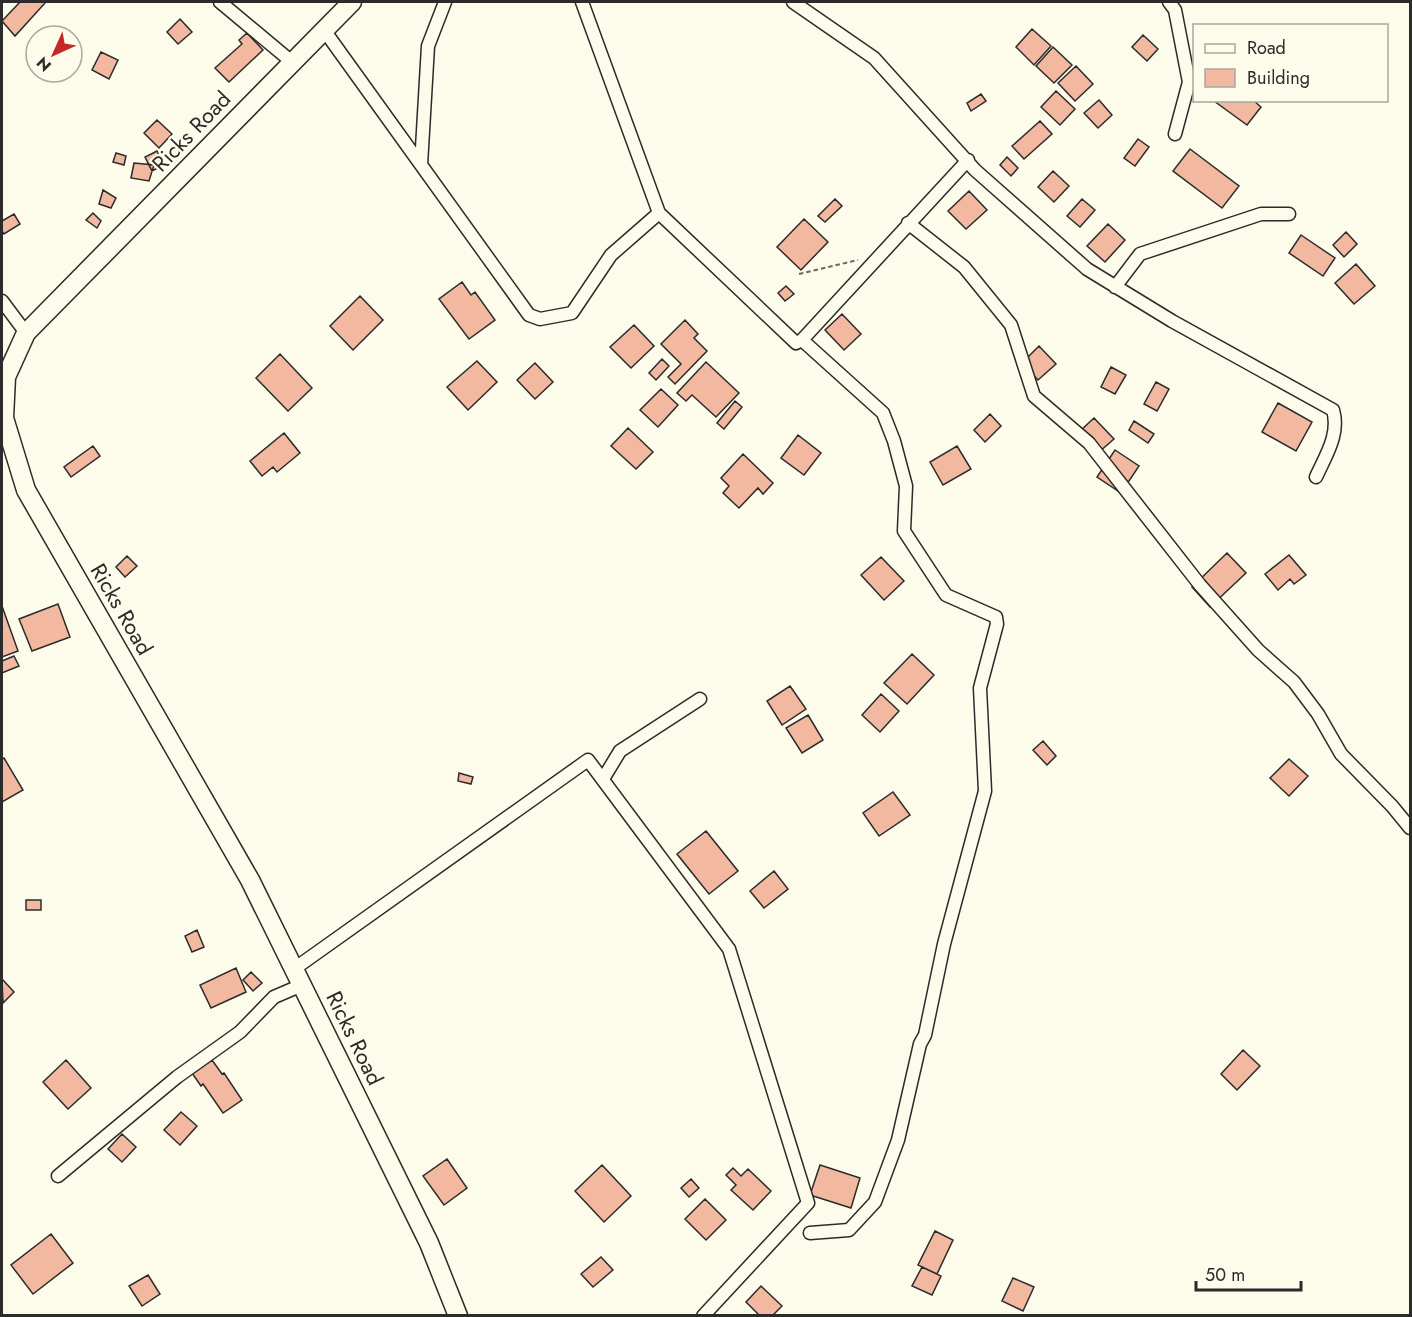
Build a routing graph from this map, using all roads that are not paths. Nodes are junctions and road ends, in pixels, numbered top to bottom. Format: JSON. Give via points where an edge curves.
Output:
{"nodes":[{"id":1,"x":220,"y":2,"type":"edge"},
{"id":2,"x":352,"y":2,"type":"edge"},
{"id":3,"x":445,"y":2,"type":"edge"},
{"id":4,"x":582,"y":2,"type":"edge"},
{"id":5,"x":793,"y":2,"type":"edge"},
{"id":6,"x":1169,"y":2,"type":"edge"},
{"id":7,"x":324,"y":30,"type":"junction"},
{"id":8,"x":292,"y":63,"type":"junction"},
{"id":9,"x":1175,"y":134,"type":"dead end"},
{"id":10,"x":968,"y":160,"type":"junction"},
{"id":11,"x":421,"y":165,"type":"junction"},
{"id":12,"x":659,"y":213,"type":"junction"},
{"id":13,"x":1289,"y":214,"type":"dead end"},
{"id":14,"x":908,"y":223,"type":"junction"},
{"id":15,"x":1115,"y":287,"type":"junction"},
{"id":16,"x":2,"y":301,"type":"edge"},
{"id":17,"x":26,"y":333,"type":"junction"},
{"id":18,"x":802,"y":340,"type":"junction"},
{"id":19,"x":1316,"y":477,"type":"dead end"},
{"id":20,"x":700,"y":699,"type":"dead end"},
{"id":21,"x":603,"y":779,"type":"junction"},
{"id":22,"x":1410,"y":828,"type":"edge"},
{"id":23,"x":298,"y":977,"type":"junction"},
{"id":24,"x":58,"y":1176,"type":"dead end"},
{"id":25,"x":810,"y":1233,"type":"dead end"},
{"id":26,"x":458,"y":1316,"type":"edge"},
{"id":27,"x":703,"y":1316,"type":"edge"}],
"edges":[{"from":1,"to":8,"type":"street"},
{"from":2,"to":7,"type":"street","name":"Ricks Road"},
{"from":3,"to":11,"type":"street","via":[[429,46]]},
{"from":4,"to":12,"type":"street"},
{"from":5,"to":10,"type":"street","via":[[874,58]]},
{"from":6,"to":9,"type":"street","via":[[1175,10],[1189,82]]},
{"from":7,"to":8,"type":"street","name":"Ricks Road"},
{"from":7,"to":11,"type":"street"},
{"from":8,"to":17,"type":"street","name":"Ricks Road"},
{"from":10,"to":14,"type":"street"},
{"from":10,"to":15,"type":"street","via":[[984,179],[1087,269]]},
{"from":11,"to":12,"type":"street","via":[[529,315],[540,319],[572,313],[611,255]]},
{"from":12,"to":18,"type":"street","via":[[796,343]]},
{"from":13,"to":15,"type":"street","via":[[1261,214],[1140,254]]},
{"from":14,"to":18,"type":"street"},
{"from":14,"to":22,"type":"street","via":[[964,267],[1011,325],[1034,396],[1089,443],[1200,585],[1258,650],[1294,682],[1341,754]]},
{"from":15,"to":19,"type":"street","via":[[1333,410],[1336,426]]},
{"from":16,"to":17,"type":"street"},
{"from":17,"to":23,"type":"street","name":"Ricks Road","via":[[6,377],[4,418],[26,490],[250,880]]},
{"from":18,"to":25,"type":"street","via":[[883,412],[906,486],[904,531],[946,596],[996,617],[997,624],[980,688],[984,791],[898,1140],[875,1202],[849,1230]]},
{"from":20,"to":21,"type":"street","via":[[620,751]]},
{"from":21,"to":23,"type":"street","via":[[588,759]]},
{"from":21,"to":27,"type":"street","via":[[729,949],[808,1203]]},
{"from":23,"to":24,"type":"street","via":[[240,1032],[177,1077]]},
{"from":23,"to":26,"type":"street","name":"Ricks Road","via":[[429,1243]]}]}
